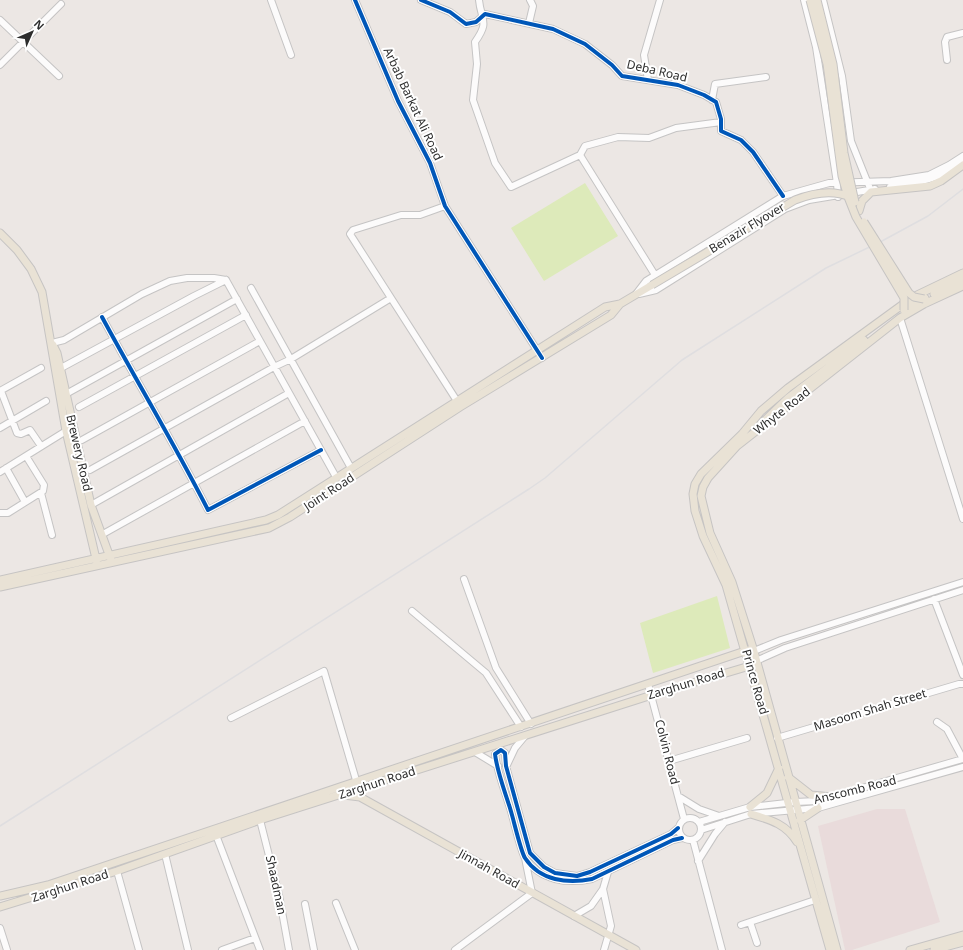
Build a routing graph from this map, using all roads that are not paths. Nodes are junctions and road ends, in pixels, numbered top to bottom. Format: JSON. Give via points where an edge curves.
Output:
{"nodes":[{"id":1,"x":271,"y":0,"type":"edge"},
{"id":2,"x":355,"y":0,"type":"edge"},
{"id":3,"x":421,"y":0,"type":"edge"},
{"id":4,"x":479,"y":0,"type":"edge"},
{"id":5,"x":530,"y":0,"type":"edge"},
{"id":6,"x":660,"y":0,"type":"edge"},
{"id":7,"x":804,"y":0,"type":"edge"},
{"id":8,"x":810,"y":0,"type":"edge"},
{"id":9,"x":817,"y":0,"type":"edge"},
{"id":10,"x":823,"y":0,"type":"edge"},
{"id":11,"x":61,"y":4,"type":"dead end"},
{"id":12,"x":483,"y":16,"type":"junction"},
{"id":13,"x":0,"y":20,"type":"edge"},
{"id":14,"x":529,"y":23,"type":"junction"},
{"id":15,"x":963,"y":33,"type":"edge"},
{"id":16,"x":23,"y":42,"type":"junction"},
{"id":17,"x":291,"y":55,"type":"dead end"},
{"id":18,"x":947,"y":60,"type":"dead end"},
{"id":19,"x":0,"y":65,"type":"edge"},
{"id":20,"x":59,"y":76,"type":"dead end"},
{"id":21,"x":766,"y":77,"type":"dead end"},
{"id":22,"x":648,"y":80,"type":"junction"},
{"id":23,"x":712,"y":100,"type":"junction"},
{"id":24,"x":721,"y":122,"type":"junction"},
{"id":25,"x":580,"y":155,"type":"junction"},
{"id":26,"x":963,"y":156,"type":"edge"},
{"id":27,"x":963,"y":161,"type":"edge"},
{"id":28,"x":963,"y":166,"type":"edge"},
{"id":29,"x":869,"y":182,"type":"junction"},
{"id":30,"x":837,"y":183,"type":"junction"},
{"id":31,"x":870,"y":190,"type":"junction"},
{"id":32,"x":783,"y":196,"type":"junction"},
{"id":33,"x":838,"y":197,"type":"junction"},
{"id":34,"x":851,"y":198,"type":"junction"},
{"id":35,"x":445,"y":206,"type":"junction"},
{"id":36,"x":859,"y":211,"type":"junction"},
{"id":37,"x":0,"y":233,"type":"edge"},
{"id":38,"x":963,"y":272,"type":"edge"},
{"id":39,"x":655,"y":275,"type":"junction"},
{"id":40,"x":226,"y":280,"type":"junction"},
{"id":41,"x":963,"y":280,"type":"edge"},
{"id":42,"x":652,"y":285,"type":"joint"},
{"id":43,"x":963,"y":286,"type":"edge"},
{"id":44,"x":251,"y":288,"type":"dead end"},
{"id":45,"x":635,"y":295,"type":"junction"},
{"id":46,"x":391,"y":298,"type":"junction"},
{"id":47,"x":237,"y":299,"type":"junction"},
{"id":48,"x":924,"y":299,"type":"junction"},
{"id":49,"x":620,"y":304,"type":"junction"},
{"id":50,"x":904,"y":310,"type":"junction"},
{"id":51,"x":246,"y":315,"type":"junction"},
{"id":52,"x":102,"y":317,"type":"junction"},
{"id":53,"x":900,"y":318,"type":"junction"},
{"id":54,"x":114,"y":339,"type":"junction"},
{"id":55,"x":260,"y":341,"type":"junction"},
{"id":56,"x":52,"y":343,"type":"junction"},
{"id":57,"x":537,"y":350,"type":"junction"},
{"id":58,"x":542,"y":358,"type":"junction"},
{"id":59,"x":291,"y":359,"type":"junction"},
{"id":60,"x":125,"y":361,"type":"junction"},
{"id":61,"x":274,"y":367,"type":"junction"},
{"id":62,"x":41,"y":368,"type":"dead end"},
{"id":63,"x":61,"y":368,"type":"junction"},
{"id":64,"x":134,"y":377,"type":"junction"},
{"id":65,"x":0,"y":391,"type":"edge"},
{"id":66,"x":289,"y":393,"type":"junction"},
{"id":67,"x":66,"y":394,"type":"junction"},
{"id":68,"x":46,"y":401,"type":"dead end"},
{"id":69,"x":456,"y":401,"type":"junction"},
{"id":70,"x":149,"y":402,"type":"junction"},
{"id":71,"x":79,"y":408,"type":"dead end"},
{"id":72,"x":305,"y":421,"type":"junction"},
{"id":73,"x":12,"y":422,"type":"junction"},
{"id":74,"x":0,"y":428,"type":"edge"},
{"id":75,"x":165,"y":428,"type":"junction"},
{"id":76,"x":66,"y":431,"type":"junction"},
{"id":77,"x":745,"y":436,"type":"junction"},
{"id":78,"x":82,"y":440,"type":"dead end"},
{"id":79,"x":41,"y":446,"type":"junction"},
{"id":80,"x":321,"y":450,"type":"junction"},
{"id":81,"x":26,"y":456,"type":"junction"},
{"id":82,"x":179,"y":456,"type":"junction"},
{"id":83,"x":6,"y":468,"type":"junction"},
{"id":84,"x":351,"y":468,"type":"junction"},
{"id":85,"x":90,"y":470,"type":"dead end"},
{"id":86,"x":0,"y":472,"type":"edge"},
{"id":87,"x":336,"y":477,"type":"junction"},
{"id":88,"x":195,"y":483,"type":"junction"},
{"id":89,"x":41,"y":493,"type":"junction"},
{"id":90,"x":25,"y":502,"type":"junction"},
{"id":91,"x":91,"y":505,"type":"junction"},
{"id":92,"x":0,"y":513,"type":"edge"},
{"id":93,"x":963,"y":520,"type":"edge"},
{"id":94,"x":52,"y":534,"type":"dead end"},
{"id":95,"x":103,"y":534,"type":"junction"},
{"id":96,"x":111,"y":559,"type":"junction"},
{"id":97,"x":97,"y":562,"type":"junction"},
{"id":98,"x":464,"y":579,"type":"dead end"},
{"id":99,"x":0,"y":580,"type":"edge"},
{"id":100,"x":963,"y":582,"type":"edge"},
{"id":101,"x":0,"y":587,"type":"edge"},
{"id":102,"x":963,"y":590,"type":"edge"},
{"id":103,"x":934,"y":599,"type":"junction"},
{"id":104,"x":412,"y":611,"type":"dead end"},
{"id":105,"x":754,"y":650,"type":"junction"},
{"id":106,"x":745,"y":651,"type":"junction"},
{"id":107,"x":756,"y":663,"type":"junction"},
{"id":108,"x":748,"y":666,"type":"junction"},
{"id":109,"x":963,"y":674,"type":"edge"},
{"id":110,"x":648,"y":684,"type":"junction"},
{"id":111,"x":963,"y":684,"type":"edge"},
{"id":112,"x":652,"y":695,"type":"junction"},
{"id":113,"x":231,"y":718,"type":"dead end"},
{"id":114,"x":937,"y":722,"type":"dead end"},
{"id":115,"x":531,"y":724,"type":"junction"},
{"id":116,"x":521,"y":727,"type":"junction"},
{"id":117,"x":525,"y":736,"type":"junction"},
{"id":118,"x":747,"y":738,"type":"dead end"},
{"id":119,"x":777,"y":738,"type":"junction"},
{"id":120,"x":475,"y":752,"type":"junction"},
{"id":121,"x":963,"y":759,"type":"edge"},
{"id":122,"x":669,"y":761,"type":"junction"},
{"id":123,"x":498,"y":766,"type":"junction"},
{"id":124,"x":506,"y":766,"type":"junction"},
{"id":125,"x":963,"y":767,"type":"edge"},
{"id":126,"x":779,"y":768,"type":"junction"},
{"id":127,"x":788,"y":777,"type":"junction"},
{"id":128,"x":356,"y":780,"type":"junction"},
{"id":129,"x":341,"y":794,"type":"junction"},
{"id":130,"x":678,"y":796,"type":"junction"},
{"id":131,"x":832,"y":797,"type":"junction"},
{"id":132,"x":792,"y":802,"type":"junction"},
{"id":133,"x":818,"y":808,"type":"junction"},
{"id":134,"x":794,"y":810,"type":"junction"},
{"id":135,"x":750,"y":811,"type":"junction"},
{"id":136,"x":719,"y":816,"type":"junction"},
{"id":137,"x":684,"y":819,"type":"junction"},
{"id":138,"x":260,"y":820,"type":"junction"},
{"id":139,"x":800,"y":820,"type":"junction"},
{"id":140,"x":699,"y":822,"type":"junction"},
{"id":141,"x":725,"y":822,"type":"junction"},
{"id":142,"x":678,"y":828,"type":"junction"},
{"id":143,"x":701,"y":830,"type":"junction"},
{"id":144,"x":216,"y":835,"type":"junction"},
{"id":145,"x":682,"y":838,"type":"junction"},
{"id":146,"x":692,"y":840,"type":"junction"},
{"id":147,"x":801,"y":849,"type":"junction"},
{"id":148,"x":166,"y":854,"type":"junction"},
{"id":149,"x":525,"y":858,"type":"junction"},
{"id":150,"x":698,"y":861,"type":"junction"},
{"id":151,"x":117,"y":871,"type":"junction"},
{"id":152,"x":608,"y":872,"type":"junction"},
{"id":153,"x":603,"y":889,"type":"junction"},
{"id":154,"x":532,"y":893,"type":"junction"},
{"id":155,"x":0,"y":896,"type":"edge"},
{"id":156,"x":815,"y":900,"type":"junction"},
{"id":157,"x":336,"y":903,"type":"dead end"},
{"id":158,"x":305,"y":904,"type":"dead end"},
{"id":159,"x":0,"y":907,"type":"edge"},
{"id":160,"x":574,"y":916,"type":"junction"},
{"id":161,"x":750,"y":922,"type":"junction"},
{"id":162,"x":742,"y":924,"type":"dead end"},
{"id":163,"x":0,"y":928,"type":"edge"},
{"id":164,"x":963,"y":935,"type":"edge"},
{"id":165,"x":609,"y":936,"type":"junction"},
{"id":166,"x":255,"y":938,"type":"junction"},
{"id":167,"x":963,"y":942,"type":"edge"},
{"id":168,"x":757,"y":943,"type":"dead end"},
{"id":169,"x":942,"y":946,"type":"edge"},
{"id":170,"x":462,"y":948,"type":"edge"},
{"id":171,"x":7,"y":950,"type":"edge"},
{"id":172,"x":139,"y":950,"type":"edge"},
{"id":173,"x":188,"y":950,"type":"edge"},
{"id":174,"x":222,"y":950,"type":"edge"},
{"id":175,"x":260,"y":950,"type":"edge"},
{"id":176,"x":289,"y":950,"type":"edge"},
{"id":177,"x":314,"y":950,"type":"edge"},
{"id":178,"x":355,"y":950,"type":"edge"},
{"id":179,"x":455,"y":950,"type":"edge"},
{"id":180,"x":604,"y":950,"type":"edge"},
{"id":181,"x":636,"y":950,"type":"edge"},
{"id":182,"x":722,"y":950,"type":"edge"},
{"id":183,"x":830,"y":950,"type":"edge"},
{"id":184,"x":837,"y":950,"type":"edge"},
{"id":185,"x":910,"y":950,"type":"edge"},
{"id":186,"x":934,"y":950,"type":"edge"}],
"edges":[{"from":1,"to":17,"type":"street"},
{"from":2,"to":35,"type":"street","name":"Arbab Barkat Ali Road","via":[[398,101],[430,163]]},
{"from":3,"to":12,"type":"street","name":"Deba Road","via":[[450,12],[466,24],[476,22]]},
{"from":4,"to":12,"type":"street"},
{"from":5,"to":14,"type":"street","via":[[533,6]]},
{"from":6,"to":22,"type":"street","via":[[644,55]]},
{"from":7,"to":30,"type":"street","via":[[816,47]]},
{"from":8,"to":34,"type":"main road","bridge":true,"via":[[827,64],[841,170]]},
{"from":9,"to":34,"type":"main road","bridge":true,"via":[[833,64]]},
{"from":10,"to":29,"type":"street","via":[[842,76],[851,141]]},
{"from":11,"to":16,"type":"street"},
{"from":12,"to":14,"type":"street","name":"Deba Road","via":[[485,14]]},
{"from":12,"to":25,"type":"street","via":[[483,30],[475,42],[477,64],[473,100],[495,163],[507,181],[512,187]]},
{"from":13,"to":16,"type":"street"},
{"from":14,"to":22,"type":"street","name":"Deba Road","via":[[553,29],[585,44],[622,76]]},
{"from":15,"to":18,"type":"street","via":[[947,37]]},
{"from":16,"to":19,"type":"street"},
{"from":16,"to":20,"type":"street"},
{"from":21,"to":23,"type":"street","via":[[715,84]]},
{"from":22,"to":23,"type":"street","name":"Deba Road","via":[[678,85]]},
{"from":23,"to":24,"type":"street","via":[[716,102]]},
{"from":24,"to":25,"type":"street","via":[[676,128],[649,138],[618,137],[585,146]]},
{"from":24,"to":32,"type":"street","via":[[721,131],[741,140],[753,152]]},
{"from":25,"to":39,"type":"street"},
{"from":26,"to":29,"type":"street","via":[[944,169],[929,175]]},
{"from":27,"to":31,"type":"street","via":[[952,170],[934,178]]},
{"from":28,"to":36,"type":"main road","via":[[930,186],[871,192],[866,196]]},
{"from":29,"to":30,"type":"street"},
{"from":29,"to":31,"type":"street"},
{"from":30,"to":32,"type":"street"},
{"from":30,"to":33,"type":"street"},
{"from":31,"to":33,"type":"street"},
{"from":32,"to":39,"type":"street"},
{"from":33,"to":45,"type":"street","via":[[809,200],[785,209],[656,290]]},
{"from":34,"to":36,"type":"main road"},
{"from":34,"to":42,"type":"main road","name":"Benazir Flyover","bridge":true,"via":[[837,193],[809,194]]},
{"from":34,"to":50,"type":"main road","bridge":true,"via":[[856,218],[904,298]]},
{"from":35,"to":46,"type":"street","via":[[420,215],[401,215],[354,230],[350,234]]},
{"from":35,"to":57,"type":"street","name":"Arbab Barkat Ali Road"},
{"from":36,"to":48,"type":"main road","bridge":true,"via":[[909,292],[914,297]]},
{"from":37,"to":56,"type":"main road","name":"Brewery Road","via":[[31,269],[42,292]]},
{"from":38,"to":77,"type":"main road","name":"Whyte Road","via":[[913,297],[788,388],[761,411]]},
{"from":39,"to":45,"type":"street","via":[[646,281]]},
{"from":40,"to":47,"type":"street"},
{"from":40,"to":52,"type":"street","via":[[187,278],[170,281]]},
{"from":40,"to":54,"type":"street"},
{"from":41,"to":48,"type":"main road"},
{"from":42,"to":45,"type":"main road","name":"Joint Road"},
{"from":43,"to":53,"type":"main road","name":"Whyte Road"},
{"from":44,"to":59,"type":"street"},
{"from":45,"to":49,"type":"main road","name":"Joint Road"},
{"from":46,"to":59,"type":"street"},
{"from":46,"to":69,"type":"street"},
{"from":47,"to":51,"type":"street"},
{"from":47,"to":60,"type":"street"},
{"from":48,"to":50,"type":"main road"},
{"from":49,"to":57,"type":"main road","name":"Joint Road","via":[[605,308]]},
{"from":49,"to":58,"type":"main road","name":"Joint Road","via":[[611,315]]},
{"from":50,"to":77,"type":"main road","name":"Whyte Road","via":[[788,398]]},
{"from":51,"to":55,"type":"street"},
{"from":51,"to":64,"type":"street"},
{"from":52,"to":54,"type":"street"},
{"from":52,"to":56,"type":"street","via":[[64,340]]},
{"from":53,"to":77,"type":"main road","name":"Whyte Road"},
{"from":53,"to":93,"type":"street"},
{"from":54,"to":60,"type":"street"},
{"from":54,"to":63,"type":"street"},
{"from":55,"to":61,"type":"street"},
{"from":55,"to":70,"type":"street"},
{"from":56,"to":63,"type":"main road","name":"Brewery Road"},
{"from":56,"to":76,"type":"main road","name":"Brewery Road"},
{"from":57,"to":58,"type":"street","name":"Arbab Barkat Ali Road"},
{"from":57,"to":69,"type":"main road","name":"Joint Road"},
{"from":58,"to":96,"type":"main road","name":"Joint Road","via":[[270,528]]},
{"from":59,"to":61,"type":"street"},
{"from":59,"to":84,"type":"street"},
{"from":60,"to":64,"type":"street"},
{"from":60,"to":67,"type":"street"},
{"from":61,"to":66,"type":"street"},
{"from":61,"to":75,"type":"street"},
{"from":62,"to":65,"type":"street"},
{"from":63,"to":67,"type":"main road","name":"Brewery Road"},
{"from":64,"to":70,"type":"street"},
{"from":64,"to":71,"type":"street"},
{"from":65,"to":73,"type":"street"},
{"from":66,"to":72,"type":"street"},
{"from":66,"to":82,"type":"street"},
{"from":67,"to":91,"type":"main road","name":"Brewery Road"},
{"from":68,"to":73,"type":"street"},
{"from":69,"to":84,"type":"main road","name":"Joint Road"},
{"from":70,"to":75,"type":"street"},
{"from":70,"to":78,"type":"street"},
{"from":72,"to":80,"type":"street"},
{"from":72,"to":88,"type":"street"},
{"from":73,"to":74,"type":"street"},
{"from":73,"to":79,"type":"street","via":[[17,433],[30,430]]},
{"from":75,"to":82,"type":"street"},
{"from":75,"to":85,"type":"street"},
{"from":76,"to":79,"type":"street"},
{"from":76,"to":97,"type":"main road","name":"Brewery Road"},
{"from":77,"to":105,"type":"main road","name":"Prince Road","via":[[708,478],[702,487],[701,496],[710,533],[732,582]]},
{"from":77,"to":106,"type":"main road","name":"Prince Road","via":[[701,474],[693,494],[703,536],[726,585]]},
{"from":79,"to":81,"type":"street"},
{"from":80,"to":87,"type":"street"},
{"from":80,"to":88,"type":"street","via":[[208,510]]},
{"from":81,"to":83,"type":"street"},
{"from":81,"to":89,"type":"street","via":[[44,486]]},
{"from":82,"to":88,"type":"street"},
{"from":82,"to":91,"type":"street"},
{"from":83,"to":86,"type":"street"},
{"from":83,"to":90,"type":"street"},
{"from":84,"to":87,"type":"main road","name":"Joint Road"},
{"from":87,"to":96,"type":"main road","name":"Joint Road","via":[[278,515],[260,522]]},
{"from":88,"to":95,"type":"street"},
{"from":89,"to":90,"type":"street"},
{"from":89,"to":94,"type":"street"},
{"from":90,"to":92,"type":"street","via":[[8,512]]},
{"from":91,"to":95,"type":"main road","name":"Brewery Road"},
{"from":95,"to":96,"type":"main road","name":"Brewery Road"},
{"from":96,"to":97,"type":"main road","name":"Joint Road"},
{"from":97,"to":99,"type":"main road","name":"Joint Road"},
{"from":97,"to":101,"type":"main road","name":"Joint Road"},
{"from":98,"to":115,"type":"street","via":[[496,668]]},
{"from":100,"to":105,"type":"street","name":"Zarghun Road"},
{"from":102,"to":103,"type":"street","name":"Zarghun Road"},
{"from":103,"to":107,"type":"street","name":"Zarghun Road","via":[[785,648]]},
{"from":103,"to":109,"type":"street"},
{"from":104,"to":116,"type":"street","via":[[486,673]]},
{"from":105,"to":106,"type":"main road","name":"Zarghun Road"},
{"from":105,"to":107,"type":"main road","name":"Prince Road"},
{"from":106,"to":108,"type":"main road","name":"Prince Road"},
{"from":106,"to":110,"type":"main road","name":"Zarghun Road"},
{"from":107,"to":108,"type":"main road","name":"Zarghun Road"},
{"from":107,"to":119,"type":"main road","name":"Prince Road"},
{"from":108,"to":112,"type":"main road","name":"Zarghun Road"},
{"from":108,"to":126,"type":"main road","name":"Prince Road","via":[[758,692]]},
{"from":110,"to":112,"type":"street","name":"Colvin Road"},
{"from":110,"to":115,"type":"main road","name":"Zarghun Road"},
{"from":111,"to":119,"type":"street","name":"Masoom Shah Street"},
{"from":112,"to":117,"type":"main road","name":"Zarghun Road"},
{"from":112,"to":122,"type":"street","name":"Colvin Road"},
{"from":113,"to":128,"type":"street","via":[[324,671]]},
{"from":114,"to":121,"type":"street","via":[[947,729]]},
{"from":115,"to":116,"type":"main road","name":"Zarghun Road"},
{"from":116,"to":128,"type":"main road","name":"Zarghun Road"},
{"from":117,"to":120,"type":"main road","name":"Zarghun Road"},
{"from":117,"to":124,"type":"street","via":[[515,748]]},
{"from":118,"to":122,"type":"street"},
{"from":119,"to":127,"type":"main road","name":"Prince Road"},
{"from":120,"to":123,"type":"street"},
{"from":120,"to":129,"type":"main road","name":"Zarghun Road"},
{"from":121,"to":131,"type":"street","name":"Anscomb Road"},
{"from":122,"to":130,"type":"street","name":"Colvin Road"},
{"from":123,"to":124,"type":"street","via":[[495,754],[501,750],[505,753]]},
{"from":123,"to":149,"type":"street"},
{"from":124,"to":142,"type":"street","via":[[530,853],[544,867],[555,873],[577,876],[590,872],[671,834]]},
{"from":125,"to":133,"type":"street","name":"Anscomb Road"},
{"from":126,"to":132,"type":"main road","name":"Prince Road"},
{"from":126,"to":135,"type":"main road","via":[[767,793]]},
{"from":127,"to":131,"type":"main road","via":[[811,795]]},
{"from":127,"to":132,"type":"main road","name":"Prince Road"},
{"from":128,"to":155,"type":"main road","name":"Zarghun Road","via":[[48,885]]},
{"from":129,"to":138,"type":"main road","name":"Zarghun Road"},
{"from":129,"to":154,"type":"main road","name":"Jinnah Road","via":[[360,797]]},
{"from":130,"to":136,"type":"street","via":[[699,809]]},
{"from":130,"to":137,"type":"street","name":"Colvin Road"},
{"from":131,"to":132,"type":"street","name":"Anscomb Road","via":[[817,801]]},
{"from":132,"to":134,"type":"main road","name":"Prince Road"},
{"from":132,"to":135,"type":"street","name":"Anscomb Road"},
{"from":133,"to":134,"type":"street","name":"Anscomb Road"},
{"from":133,"to":139,"type":"main road"},
{"from":134,"to":135,"type":"street","name":"Anscomb Road"},
{"from":134,"to":139,"type":"main road","name":"Prince Road"},
{"from":134,"to":147,"type":"main road","name":"Prince Road"},
{"from":135,"to":136,"type":"street","name":"Anscomb Road"},
{"from":135,"to":141,"type":"street","name":"Anscomb Road"},
{"from":135,"to":147,"type":"main road","via":[[784,827]]},
{"from":136,"to":140,"type":"street","name":"Anscomb Road"},
{"from":137,"to":140,"type":"street","via":[[692,818]]},
{"from":137,"to":142,"type":"street"},
{"from":138,"to":144,"type":"main road","name":"Zarghun Road"},
{"from":138,"to":176,"type":"street","name":"Shaadman","via":[[279,895]]},
{"from":139,"to":184,"type":"main road","name":"Prince Road"},
{"from":140,"to":143,"type":"street"},
{"from":141,"to":143,"type":"street","name":"Anscomb Road"},
{"from":141,"to":150,"type":"street"},
{"from":142,"to":145,"type":"street"},
{"from":143,"to":146,"type":"street"},
{"from":144,"to":148,"type":"main road","name":"Zarghun Road"},
{"from":144,"to":166,"type":"street"},
{"from":145,"to":146,"type":"street"},
{"from":145,"to":152,"type":"street"},
{"from":146,"to":150,"type":"street"},
{"from":147,"to":156,"type":"main road","name":"Prince Road"},
{"from":148,"to":151,"type":"main road","name":"Zarghun Road"},
{"from":148,"to":173,"type":"street"},
{"from":149,"to":152,"type":"street","via":[[550,878],[562,881],[578,882]]},
{"from":149,"to":154,"type":"street"},
{"from":150,"to":182,"type":"street"},
{"from":151,"to":159,"type":"main road","name":"Zarghun Road"},
{"from":151,"to":172,"type":"street"},
{"from":152,"to":153,"type":"street"},
{"from":153,"to":160,"type":"street","via":[[591,906]]},
{"from":153,"to":165,"type":"street","via":[[611,926]]},
{"from":154,"to":160,"type":"main road","name":"Jinnah Road"},
{"from":154,"to":170,"type":"street"},
{"from":156,"to":161,"type":"street"},
{"from":156,"to":183,"type":"main road","name":"Prince Road"},
{"from":157,"to":178,"type":"street"},
{"from":158,"to":177,"type":"street"},
{"from":160,"to":165,"type":"main road","name":"Jinnah Road"},
{"from":161,"to":162,"type":"street"},
{"from":161,"to":168,"type":"street"},
{"from":163,"to":171,"type":"street"},
{"from":164,"to":169,"type":"main road"},
{"from":165,"to":180,"type":"street"},
{"from":165,"to":181,"type":"main road","name":"Jinnah Road"},
{"from":166,"to":174,"type":"street"},
{"from":166,"to":175,"type":"street"},
{"from":167,"to":169,"type":"main road"},
{"from":169,"to":185,"type":"main road"},
{"from":169,"to":186,"type":"main road"},
{"from":170,"to":179,"type":"street"}]}
